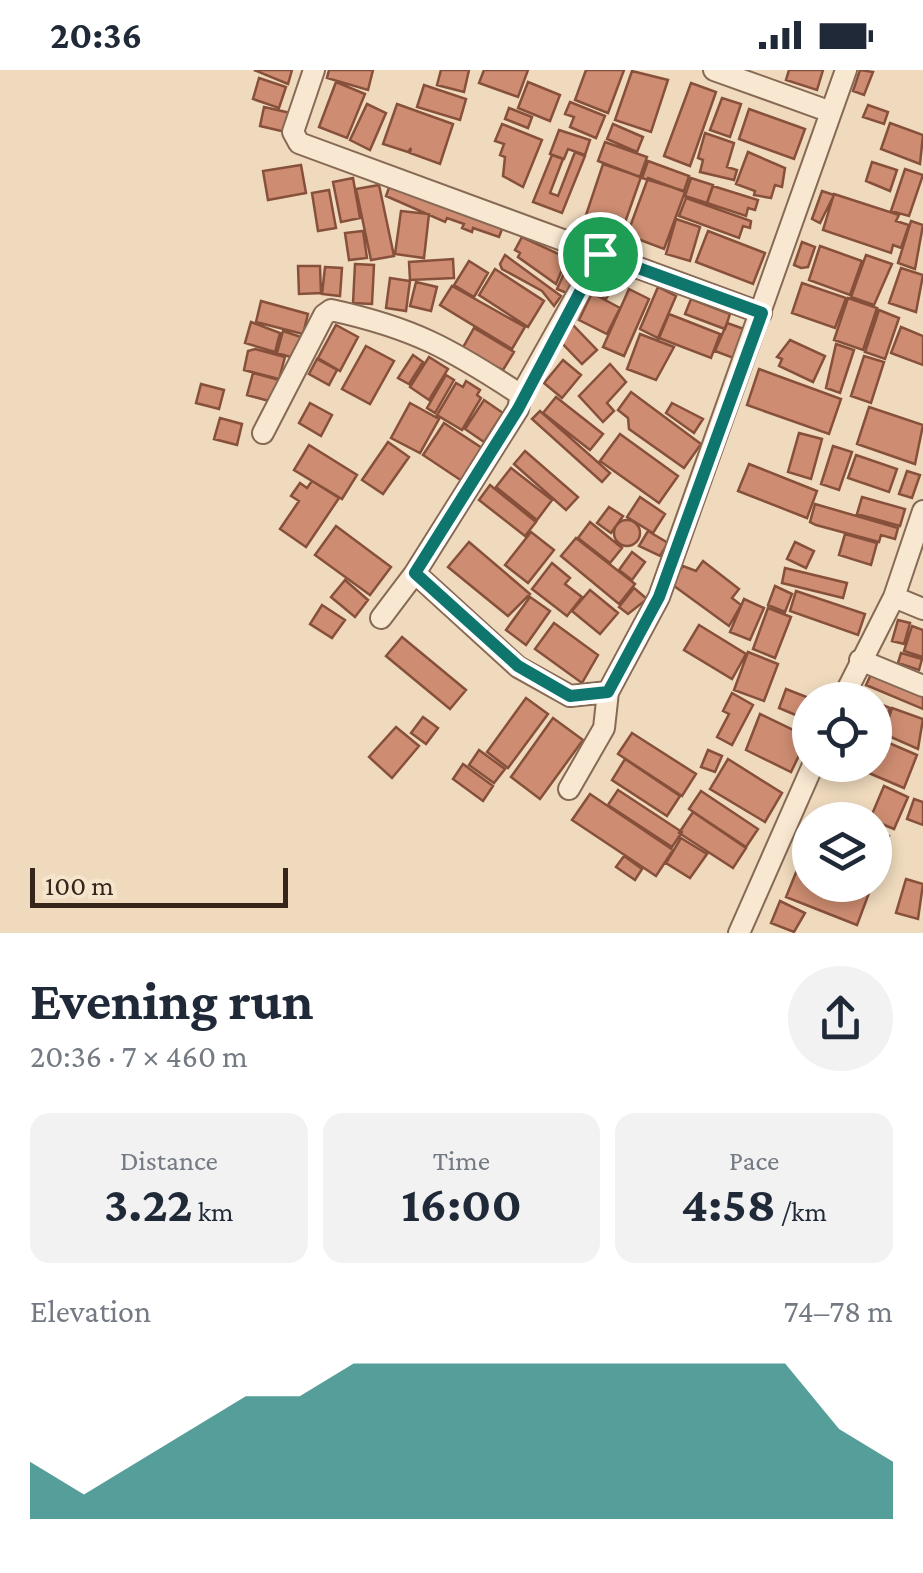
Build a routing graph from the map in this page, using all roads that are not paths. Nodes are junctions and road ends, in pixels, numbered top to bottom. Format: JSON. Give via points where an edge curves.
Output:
{"nodes":[{"id":1,"x":314,"y":70,"type":"edge"},
{"id":2,"x":714,"y":70,"type":"edge"},
{"id":3,"x":846,"y":70,"type":"edge"},
{"id":4,"x":831,"y":112,"type":"junction"},
{"id":5,"x":600,"y":254,"type":"junction"},
{"id":6,"x":762,"y":313,"type":"junction"},
{"id":7,"x":522,"y":395,"type":"junction"},
{"id":8,"x":263,"y":433,"type":"dead end"},
{"id":9,"x":923,"y":511,"type":"edge"},
{"id":10,"x":415,"y":573,"type":"junction"},
{"id":11,"x":894,"y":597,"type":"junction"},
{"id":12,"x":923,"y":609,"type":"edge"},
{"id":13,"x":381,"y":618,"type":"dead end"},
{"id":14,"x":860,"y":660,"type":"junction"},
{"id":15,"x":850,"y":682,"type":"edge"},
{"id":16,"x":923,"y":686,"type":"edge"},
{"id":17,"x":608,"y":692,"type":"junction"},
{"id":18,"x":806,"y":782,"type":"edge"},
{"id":19,"x":570,"y":789,"type":"dead end"},
{"id":20,"x":739,"y":933,"type":"edge"}],
"edges":[{"from":1,"to":5,"type":"street","via":[[293,132],[299,143]]},
{"from":2,"to":4,"type":"street"},
{"from":3,"to":4,"type":"street"},
{"from":4,"to":6,"type":"street"},
{"from":5,"to":6,"type":"street"},
{"from":5,"to":7,"type":"street"},
{"from":6,"to":17,"type":"street","via":[[659,597]]},
{"from":7,"to":8,"type":"street","via":[[443,344],[330,310]]},
{"from":7,"to":10,"type":"street"},
{"from":9,"to":11,"type":"street"},
{"from":10,"to":13,"type":"street"},
{"from":10,"to":17,"type":"street","via":[[518,666],[570,696]]},
{"from":11,"to":12,"type":"street"},
{"from":11,"to":14,"type":"street"},
{"from":14,"to":15,"type":"street"},
{"from":14,"to":16,"type":"street"},
{"from":17,"to":19,"type":"street","via":[[604,728]]},
{"from":18,"to":20,"type":"street"}]}
